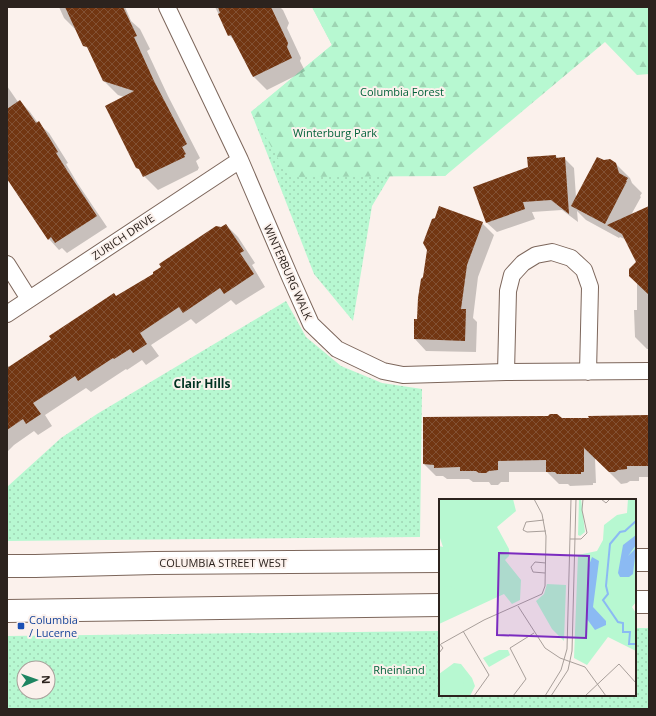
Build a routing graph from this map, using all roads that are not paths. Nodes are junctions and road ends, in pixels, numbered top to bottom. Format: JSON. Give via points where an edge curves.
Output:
{"nodes":[{"id":1,"x":167,"y":7,"type":"edge"},
{"id":2,"x":240,"y":160,"type":"junction"},
{"id":3,"x":7,"y":264,"type":"edge"},
{"id":4,"x":29,"y":299,"type":"junction"},
{"id":5,"x":7,"y":314,"type":"edge"},
{"id":6,"x":649,"y":371,"type":"edge"},
{"id":7,"x":506,"y":372,"type":"junction"},
{"id":8,"x":588,"y":372,"type":"junction"},
{"id":9,"x":636,"y":560,"type":"edge"},
{"id":10,"x":649,"y":560,"type":"edge"},
{"id":11,"x":439,"y":561,"type":"edge"},
{"id":12,"x":7,"y":566,"type":"edge"},
{"id":13,"x":636,"y":602,"type":"edge"},
{"id":14,"x":649,"y":602,"type":"edge"},
{"id":15,"x":439,"y":605,"type":"edge"},
{"id":16,"x":7,"y":610,"type":"edge"}],
"edges":[{"from":1,"to":2,"type":"street","name":"WINTERBURG WALK"},
{"from":2,"to":4,"type":"street","name":"ZURICH DRIVE"},
{"from":2,"to":7,"type":"street","name":"WINTERBURG WALK","via":[[311,324],[337,349],[383,371],[403,375]]},
{"from":3,"to":4,"type":"street"},
{"from":4,"to":5,"type":"street","name":"ZURICH DRIVE"},
{"from":6,"to":8,"type":"street","name":"WINTERBURG WALK"},
{"from":7,"to":8,"type":"street","name":"WINTERBURG WALK"},
{"from":7,"to":8,"type":"street","via":[[508,291],[512,275],[523,263],[536,255],[552,252],[571,258],[584,270],[590,288]]},
{"from":9,"to":10,"type":"main road"},
{"from":11,"to":12,"type":"main road","name":"COLUMBIA STREET WEST"},
{"from":13,"to":14,"type":"main road"},
{"from":15,"to":16,"type":"main road"}]}
